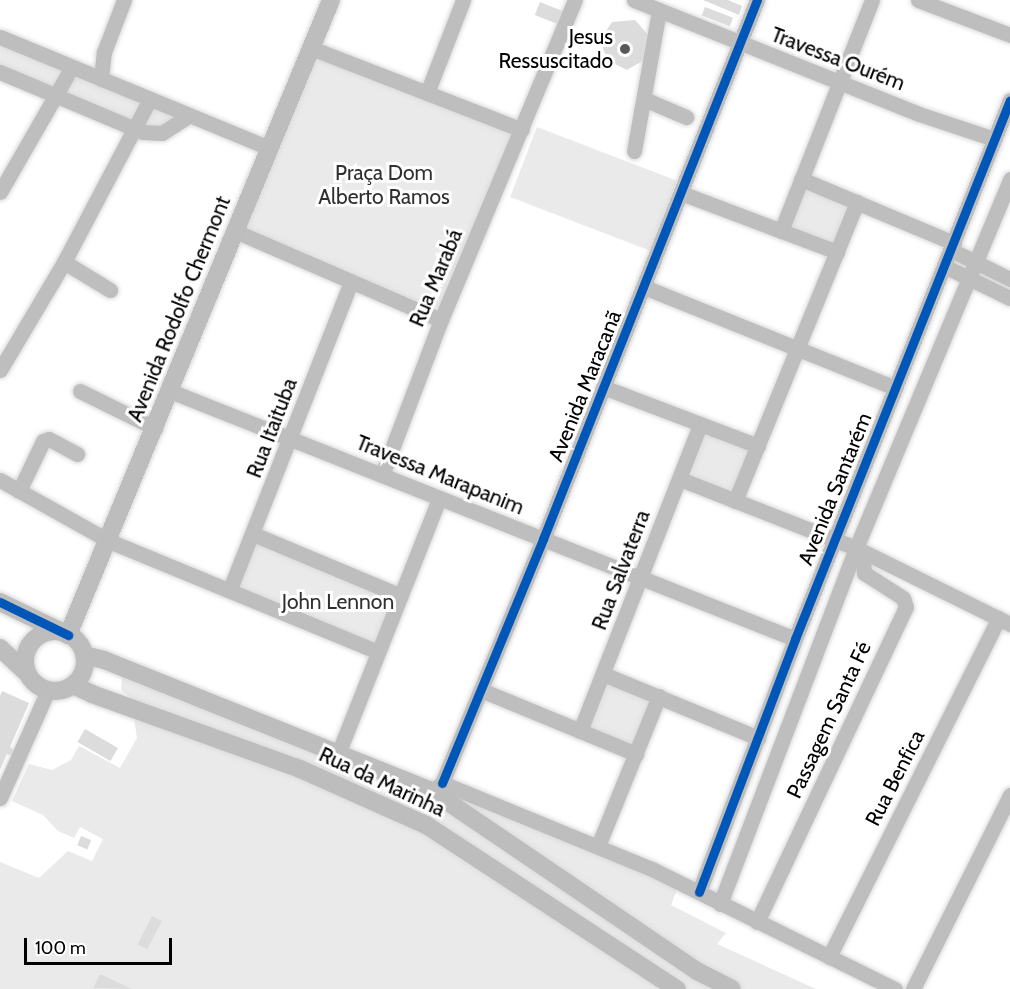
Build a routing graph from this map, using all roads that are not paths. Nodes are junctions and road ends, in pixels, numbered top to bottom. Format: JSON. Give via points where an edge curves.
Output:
{"nodes":[{"id":1,"x":124,"y":0,"type":"edge"},
{"id":2,"x":331,"y":0,"type":"edge"},
{"id":3,"x":463,"y":0,"type":"edge"},
{"id":4,"x":575,"y":0,"type":"edge"},
{"id":5,"x":757,"y":0,"type":"edge"},
{"id":6,"x":872,"y":0,"type":"edge"},
{"id":7,"x":918,"y":0,"type":"edge"},
{"id":8,"x":637,"y":1,"type":"edge"},
{"id":9,"x":935,"y":3,"type":"edge"},
{"id":10,"x":659,"y":10,"type":"junction"},
{"id":11,"x":1010,"y":35,"type":"edge"},
{"id":12,"x":0,"y":37,"type":"edge"},
{"id":13,"x":740,"y":43,"type":"junction"},
{"id":14,"x":311,"y":48,"type":"junction"},
{"id":15,"x":72,"y":67,"type":"junction"},
{"id":16,"x":0,"y":72,"type":"edge"},
{"id":17,"x":101,"y":79,"type":"junction"},
{"id":18,"x":839,"y":80,"type":"junction"},
{"id":19,"x":428,"y":93,"type":"junction"},
{"id":20,"x":56,"y":94,"type":"junction"},
{"id":21,"x":150,"y":99,"type":"junction"},
{"id":22,"x":644,"y":99,"type":"junction"},
{"id":23,"x":1010,"y":100,"type":"edge"},
{"id":24,"x":188,"y":116,"type":"junction"},
{"id":25,"x":686,"y":117,"type":"dead end"},
{"id":26,"x":136,"y":129,"type":"junction"},
{"id":27,"x":522,"y":130,"type":"junction"},
{"id":28,"x":994,"y":139,"type":"junction"},
{"id":29,"x":269,"y":148,"type":"junction"},
{"id":30,"x":634,"y":151,"type":"dead end"},
{"id":31,"x":801,"y":179,"type":"junction"},
{"id":32,"x":1010,"y":179,"type":"edge"},
{"id":33,"x":0,"y":192,"type":"edge"},
{"id":34,"x":681,"y":193,"type":"junction"},
{"id":35,"x":857,"y":202,"type":"junction"},
{"id":36,"x":235,"y":231,"type":"junction"},
{"id":37,"x":781,"y":231,"type":"junction"},
{"id":38,"x":952,"y":246,"type":"junction"},
{"id":39,"x":837,"y":252,"type":"junction"},
{"id":40,"x":974,"y":261,"type":"junction"},
{"id":41,"x":64,"y":262,"type":"junction"},
{"id":42,"x":944,"y":266,"type":"junction"},
{"id":43,"x":968,"y":276,"type":"junction"},
{"id":44,"x":1010,"y":279,"type":"edge"},
{"id":45,"x":351,"y":282,"type":"junction"},
{"id":46,"x":644,"y":287,"type":"junction"},
{"id":47,"x":110,"y":290,"type":"dead end"},
{"id":48,"x":1010,"y":298,"type":"edge"},
{"id":49,"x":441,"y":320,"type":"junction"},
{"id":50,"x":797,"y":351,"type":"junction"},
{"id":51,"x":0,"y":370,"type":"edge"},
{"id":52,"x":603,"y":387,"type":"junction"},
{"id":53,"x":895,"y":388,"type":"junction"},
{"id":54,"x":80,"y":391,"type":"dead end"},
{"id":55,"x":170,"y":391,"type":"junction"},
{"id":56,"x":700,"y":425,"type":"junction"},
{"id":57,"x":155,"y":428,"type":"junction"},
{"id":58,"x":292,"y":438,"type":"junction"},
{"id":59,"x":758,"y":446,"type":"junction"},
{"id":60,"x":77,"y":454,"type":"dead end"},
{"id":61,"x":382,"y":474,"type":"junction"},
{"id":62,"x":680,"y":479,"type":"junction"},
{"id":63,"x":0,"y":480,"type":"edge"},
{"id":64,"x":19,"y":491,"type":"junction"},
{"id":65,"x":439,"y":499,"type":"junction"},
{"id":66,"x":735,"y":501,"type":"junction"},
{"id":67,"x":253,"y":534,"type":"junction"},
{"id":68,"x":543,"y":539,"type":"junction"},
{"id":69,"x":834,"y":540,"type":"junction"},
{"id":70,"x":109,"y":541,"type":"junction"},
{"id":71,"x":859,"y":550,"type":"junction"},
{"id":72,"x":641,"y":578,"type":"junction"},
{"id":73,"x":230,"y":589,"type":"junction"},
{"id":74,"x":401,"y":596,"type":"junction"},
{"id":75,"x":0,"y":602,"type":"edge"},
{"id":76,"x":1004,"y":621,"type":"edge"},
{"id":77,"x":68,"y":635,"type":"junction"},
{"id":78,"x":795,"y":639,"type":"junction"},
{"id":79,"x":0,"y":648,"type":"edge"},
{"id":80,"x":378,"y":652,"type":"junction"},
{"id":81,"x":84,"y":655,"type":"junction"},
{"id":82,"x":28,"y":674,"type":"junction"},
{"id":83,"x":603,"y":674,"type":"junction"},
{"id":84,"x":73,"y":685,"type":"junction"},
{"id":85,"x":48,"y":690,"type":"junction"},
{"id":86,"x":481,"y":690,"type":"junction"},
{"id":87,"x":659,"y":696,"type":"junction"},
{"id":88,"x":580,"y":731,"type":"junction"},
{"id":89,"x":758,"y":738,"type":"junction"},
{"id":90,"x":338,"y":754,"type":"junction"},
{"id":91,"x":636,"y":754,"type":"junction"},
{"id":92,"x":437,"y":787,"type":"junction"},
{"id":93,"x":1010,"y":795,"type":"edge"},
{"id":94,"x":0,"y":798,"type":"edge"},
{"id":95,"x":598,"y":846,"type":"junction"},
{"id":96,"x":711,"y":860,"type":"junction"},
{"id":97,"x":733,"y":871,"type":"junction"},
{"id":98,"x":699,"y":892,"type":"junction"},
{"id":99,"x":720,"y":904,"type":"junction"},
{"id":100,"x":757,"y":922,"type":"junction"},
{"id":101,"x":829,"y":957,"type":"junction"},
{"id":102,"x":677,"y":989,"type":"edge"},
{"id":103,"x":732,"y":989,"type":"edge"},
{"id":104,"x":895,"y":989,"type":"edge"},
{"id":105,"x":914,"y":989,"type":"edge"}],
"edges":[{"from":1,"to":17,"type":"street","via":[[104,52]]},
{"from":2,"to":14,"type":"main road","name":"Avenida Rodolfo Chermont"},
{"from":3,"to":19,"type":"street"},
{"from":4,"to":27,"type":"street","name":"Rua Marabá"},
{"from":5,"to":13,"type":"street","name":"Avenida Maracanã"},
{"from":6,"to":18,"type":"street"},
{"from":7,"to":9,"type":"street"},
{"from":8,"to":10,"type":"street","name":"Travessa Ourém"},
{"from":9,"to":11,"type":"street"},
{"from":10,"to":13,"type":"street","name":"Travessa Ourém"},
{"from":10,"to":22,"type":"street"},
{"from":12,"to":15,"type":"street"},
{"from":13,"to":18,"type":"street","name":"Travessa Ourém"},
{"from":13,"to":34,"type":"street","name":"Avenida Maracanã"},
{"from":14,"to":19,"type":"street"},
{"from":14,"to":29,"type":"main road","name":"Avenida Rodolfo Chermont"},
{"from":15,"to":17,"type":"street"},
{"from":15,"to":20,"type":"street"},
{"from":16,"to":20,"type":"street"},
{"from":17,"to":21,"type":"street"},
{"from":18,"to":28,"type":"street","name":"Travessa Ourém","via":[[919,114]]},
{"from":18,"to":31,"type":"street"},
{"from":19,"to":27,"type":"street"},
{"from":20,"to":26,"type":"street"},
{"from":20,"to":33,"type":"street"},
{"from":21,"to":24,"type":"street"},
{"from":21,"to":26,"type":"street"},
{"from":22,"to":25,"type":"street"},
{"from":22,"to":30,"type":"street"},
{"from":23,"to":28,"type":"street","name":"Avenida Santarém"},
{"from":24,"to":26,"type":"street","via":[[162,133]]},
{"from":24,"to":29,"type":"street"},
{"from":26,"to":41,"type":"street"},
{"from":27,"to":49,"type":"street","name":"Rua Marabá"},
{"from":28,"to":38,"type":"street","name":"Avenida Santarém"},
{"from":29,"to":36,"type":"main road","name":"Avenida Rodolfo Chermont"},
{"from":31,"to":35,"type":"street"},
{"from":31,"to":37,"type":"street"},
{"from":32,"to":40,"type":"street","name":"Avenida Santarém"},
{"from":34,"to":37,"type":"street"},
{"from":34,"to":46,"type":"street","name":"Avenida Maracanã"},
{"from":35,"to":38,"type":"street"},
{"from":35,"to":39,"type":"street"},
{"from":36,"to":45,"type":"street"},
{"from":36,"to":55,"type":"main road","name":"Avenida Rodolfo Chermont"},
{"from":37,"to":39,"type":"street"},
{"from":38,"to":40,"type":"street"},
{"from":38,"to":42,"type":"street","name":"Avenida Santarém"},
{"from":39,"to":50,"type":"street"},
{"from":40,"to":43,"type":"street","name":"Avenida Santarém"},
{"from":40,"to":44,"type":"street"},
{"from":41,"to":47,"type":"street"},
{"from":41,"to":51,"type":"street"},
{"from":42,"to":43,"type":"street"},
{"from":42,"to":53,"type":"street","name":"Avenida Santarém"},
{"from":43,"to":48,"type":"street"},
{"from":43,"to":71,"type":"street","name":"Avenida Santarém"},
{"from":45,"to":49,"type":"street"},
{"from":45,"to":58,"type":"street","name":"Rua Itaituba"},
{"from":46,"to":50,"type":"street"},
{"from":46,"to":52,"type":"street","name":"Avenida Maracanã"},
{"from":49,"to":61,"type":"street","name":"Rua Marabá"},
{"from":50,"to":53,"type":"street"},
{"from":50,"to":59,"type":"street"},
{"from":52,"to":56,"type":"street"},
{"from":52,"to":68,"type":"street","name":"Avenida Maracanã"},
{"from":53,"to":69,"type":"street","name":"Avenida Santarém"},
{"from":54,"to":57,"type":"street"},
{"from":55,"to":57,"type":"main road","name":"Avenida Rodolfo Chermont"},
{"from":55,"to":58,"type":"street","name":"Travessa Marapanim"},
{"from":56,"to":59,"type":"street"},
{"from":56,"to":62,"type":"street","name":"Rua Salvaterra"},
{"from":57,"to":70,"type":"main road","name":"Avenida Rodolfo Chermont"},
{"from":58,"to":61,"type":"street","name":"Travessa Marapanim"},
{"from":58,"to":67,"type":"street","name":"Rua Itaituba"},
{"from":59,"to":66,"type":"street"},
{"from":60,"to":64,"type":"street","via":[[46,439]]},
{"from":61,"to":65,"type":"street","name":"Travessa Marapanim"},
{"from":62,"to":66,"type":"street"},
{"from":62,"to":72,"type":"street","name":"Rua Salvaterra"},
{"from":63,"to":64,"type":"street"},
{"from":64,"to":70,"type":"street"},
{"from":65,"to":68,"type":"street","name":"Travessa Marapanim"},
{"from":65,"to":74,"type":"street"},
{"from":66,"to":69,"type":"street"},
{"from":67,"to":73,"type":"street","name":"Rua Itaituba"},
{"from":67,"to":74,"type":"street"},
{"from":68,"to":72,"type":"street","name":"Travessa Marapanim"},
{"from":68,"to":86,"type":"street","name":"Avenida Maracanã"},
{"from":69,"to":71,"type":"street"},
{"from":69,"to":78,"type":"street","name":"Avenida Santarém"},
{"from":70,"to":73,"type":"street"},
{"from":70,"to":77,"type":"main road","name":"Avenida Rodolfo Chermont"},
{"from":71,"to":76,"type":"street"},
{"from":71,"to":97,"type":"street","name":"Avenida Santarém"},
{"from":71,"to":100,"type":"street","name":"Passagem Santa Fé","via":[[864,573],[903,597],[906,607]]},
{"from":72,"to":78,"type":"street","name":"Travessa Marapanim"},
{"from":72,"to":83,"type":"street","name":"Rua Salvaterra"},
{"from":73,"to":80,"type":"street"},
{"from":74,"to":80,"type":"street"},
{"from":75,"to":77,"type":"main road"},
{"from":76,"to":101,"type":"street","name":"Rua Benfica"},
{"from":77,"to":81,"type":"main road"},
{"from":77,"to":82,"type":"main road","via":[[49,632],[32,642],[25,661]]},
{"from":78,"to":89,"type":"street","name":"Avenida Santarém"},
{"from":79,"to":82,"type":"main road"},
{"from":80,"to":90,"type":"street"},
{"from":81,"to":84,"type":"main road","via":[[84,669]]},
{"from":81,"to":90,"type":"main road","name":"Rua da Marinha"},
{"from":82,"to":85,"type":"main road"},
{"from":83,"to":87,"type":"street"},
{"from":83,"to":88,"type":"street","name":"Rua Salvaterra"},
{"from":84,"to":85,"type":"main road","via":[[61,691]]},
{"from":84,"to":102,"type":"main road","name":"Rua da Marinha","via":[[300,769],[426,825]]},
{"from":85,"to":94,"type":"street"},
{"from":86,"to":88,"type":"street"},
{"from":86,"to":92,"type":"street","name":"Avenida Maracanã"},
{"from":87,"to":89,"type":"street"},
{"from":87,"to":91,"type":"street"},
{"from":88,"to":91,"type":"street"},
{"from":89,"to":96,"type":"street","name":"Avenida Santarém"},
{"from":90,"to":92,"type":"main road","name":"Rua da Marinha"},
{"from":91,"to":95,"type":"street"},
{"from":92,"to":95,"type":"street","name":"Rua da Marinha"},
{"from":92,"to":103,"type":"main road","name":"Rua da Marinha","via":[[697,971]]},
{"from":93,"to":105,"type":"street"},
{"from":95,"to":98,"type":"street","name":"Rua da Marinha"},
{"from":96,"to":97,"type":"street","via":[[724,870]]},
{"from":96,"to":98,"type":"street","name":"Avenida Santarém"},
{"from":97,"to":99,"type":"street","name":"Avenida Santarém"},
{"from":98,"to":99,"type":"street","name":"Rua da Marinha"},
{"from":99,"to":100,"type":"street","name":"Rua da Marinha"},
{"from":100,"to":101,"type":"street","name":"Rua da Marinha"},
{"from":101,"to":104,"type":"street","name":"Rua da Marinha"}]}
